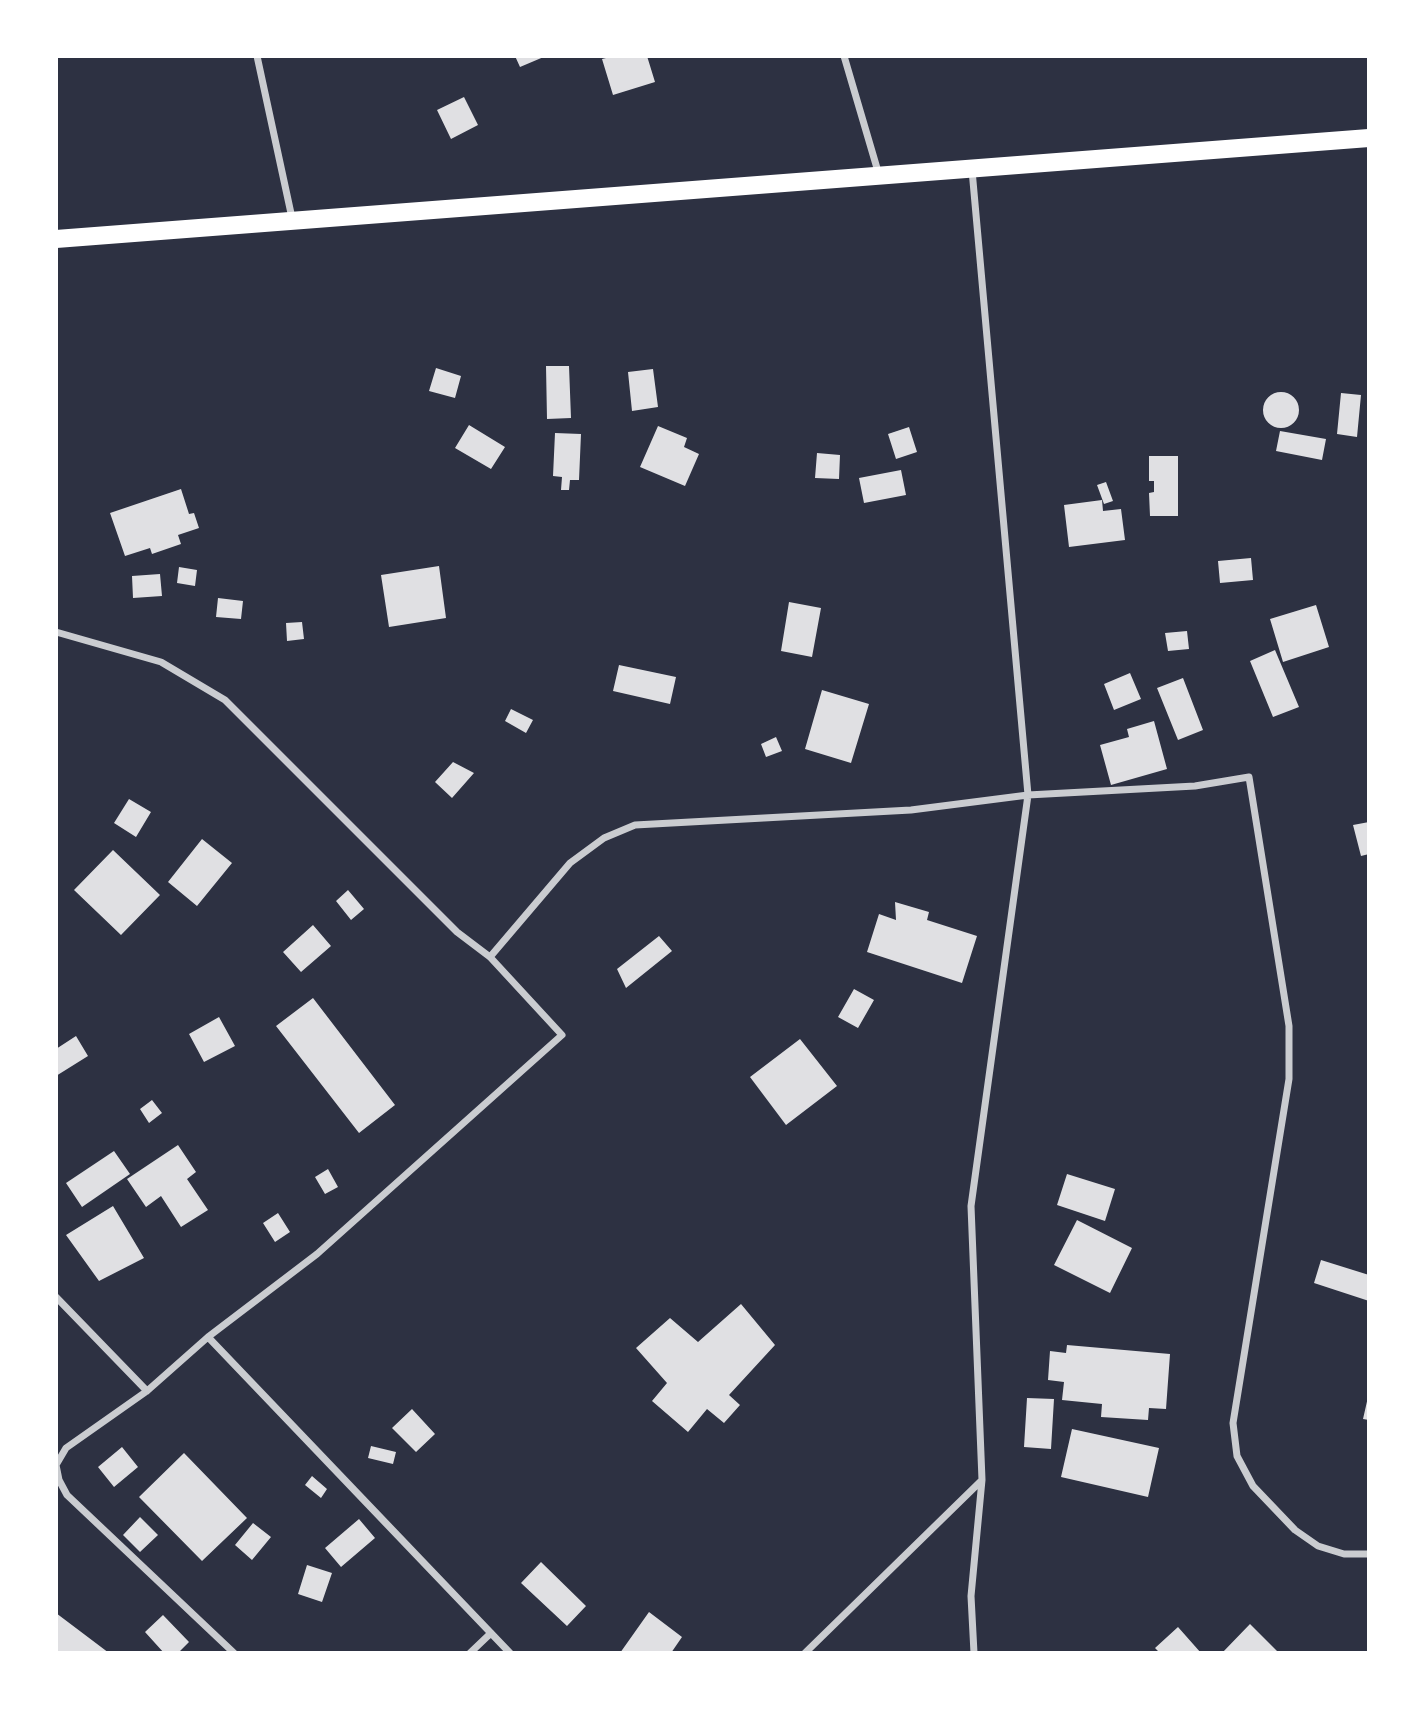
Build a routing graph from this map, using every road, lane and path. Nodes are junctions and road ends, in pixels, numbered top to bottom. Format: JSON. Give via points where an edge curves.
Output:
{"nodes":[{"id":1,"x":257,"y":56,"type":"edge"},
{"id":2,"x":844,"y":56,"type":"edge"},
{"id":3,"x":1369,"y":138,"type":"edge"},
{"id":4,"x":972,"y":169,"type":"junction"},
{"id":5,"x":879,"y":175,"type":"junction"},
{"id":6,"x":292,"y":218,"type":"junction"},
{"id":7,"x":56,"y":239,"type":"edge"},
{"id":8,"x":56,"y":632,"type":"edge"},
{"id":9,"x":1028,"y":795,"type":"junction"},
{"id":10,"x":489,"y":957,"type":"junction"},
{"id":11,"x":56,"y":1297,"type":"edge"},
{"id":12,"x":208,"y":1337,"type":"junction"},
{"id":13,"x":146,"y":1391,"type":"junction"},
{"id":14,"x":56,"y":1465,"type":"edge"},
{"id":15,"x":982,"y":1480,"type":"junction"},
{"id":16,"x":1369,"y":1554,"type":"edge"},
{"id":17,"x":491,"y":1633,"type":"junction"},
{"id":18,"x":234,"y":1653,"type":"edge"},
{"id":19,"x":470,"y":1653,"type":"edge"},
{"id":20,"x":510,"y":1653,"type":"edge"},
{"id":21,"x":805,"y":1653,"type":"edge"},
{"id":22,"x":974,"y":1653,"type":"edge"}],
"edges":[{"from":1,"to":6,"type":"street"},
{"from":2,"to":5,"type":"street"},
{"from":3,"to":4,"type":"main road"},
{"from":4,"to":5,"type":"main road"},
{"from":4,"to":9,"type":"street"},
{"from":5,"to":6,"type":"main road"},
{"from":6,"to":7,"type":"main road"},
{"from":8,"to":10,"type":"street","via":[[161,662],[225,701],[457,932]]},
{"from":9,"to":10,"type":"street","via":[[911,810],[635,825],[604,838],[570,863]]},
{"from":9,"to":15,"type":"street","via":[[971,1206]]},
{"from":9,"to":16,"type":"street","via":[[1195,786],[1249,778],[1289,1026],[1289,1079],[1233,1423],[1237,1455],[1254,1486],[1295,1530],[1318,1546],[1344,1554]]},
{"from":10,"to":12,"type":"street","via":[[562,1035],[317,1254]]},
{"from":11,"to":13,"type":"street"},
{"from":12,"to":13,"type":"street"},
{"from":12,"to":17,"type":"street"},
{"from":13,"to":14,"type":"street","via":[[65,1448]]},
{"from":14,"to":18,"type":"street","via":[[67,1495]]},
{"from":15,"to":21,"type":"street"},
{"from":15,"to":22,"type":"street","via":[[971,1596]]},
{"from":17,"to":19,"type":"street"},
{"from":17,"to":20,"type":"street"}]}
